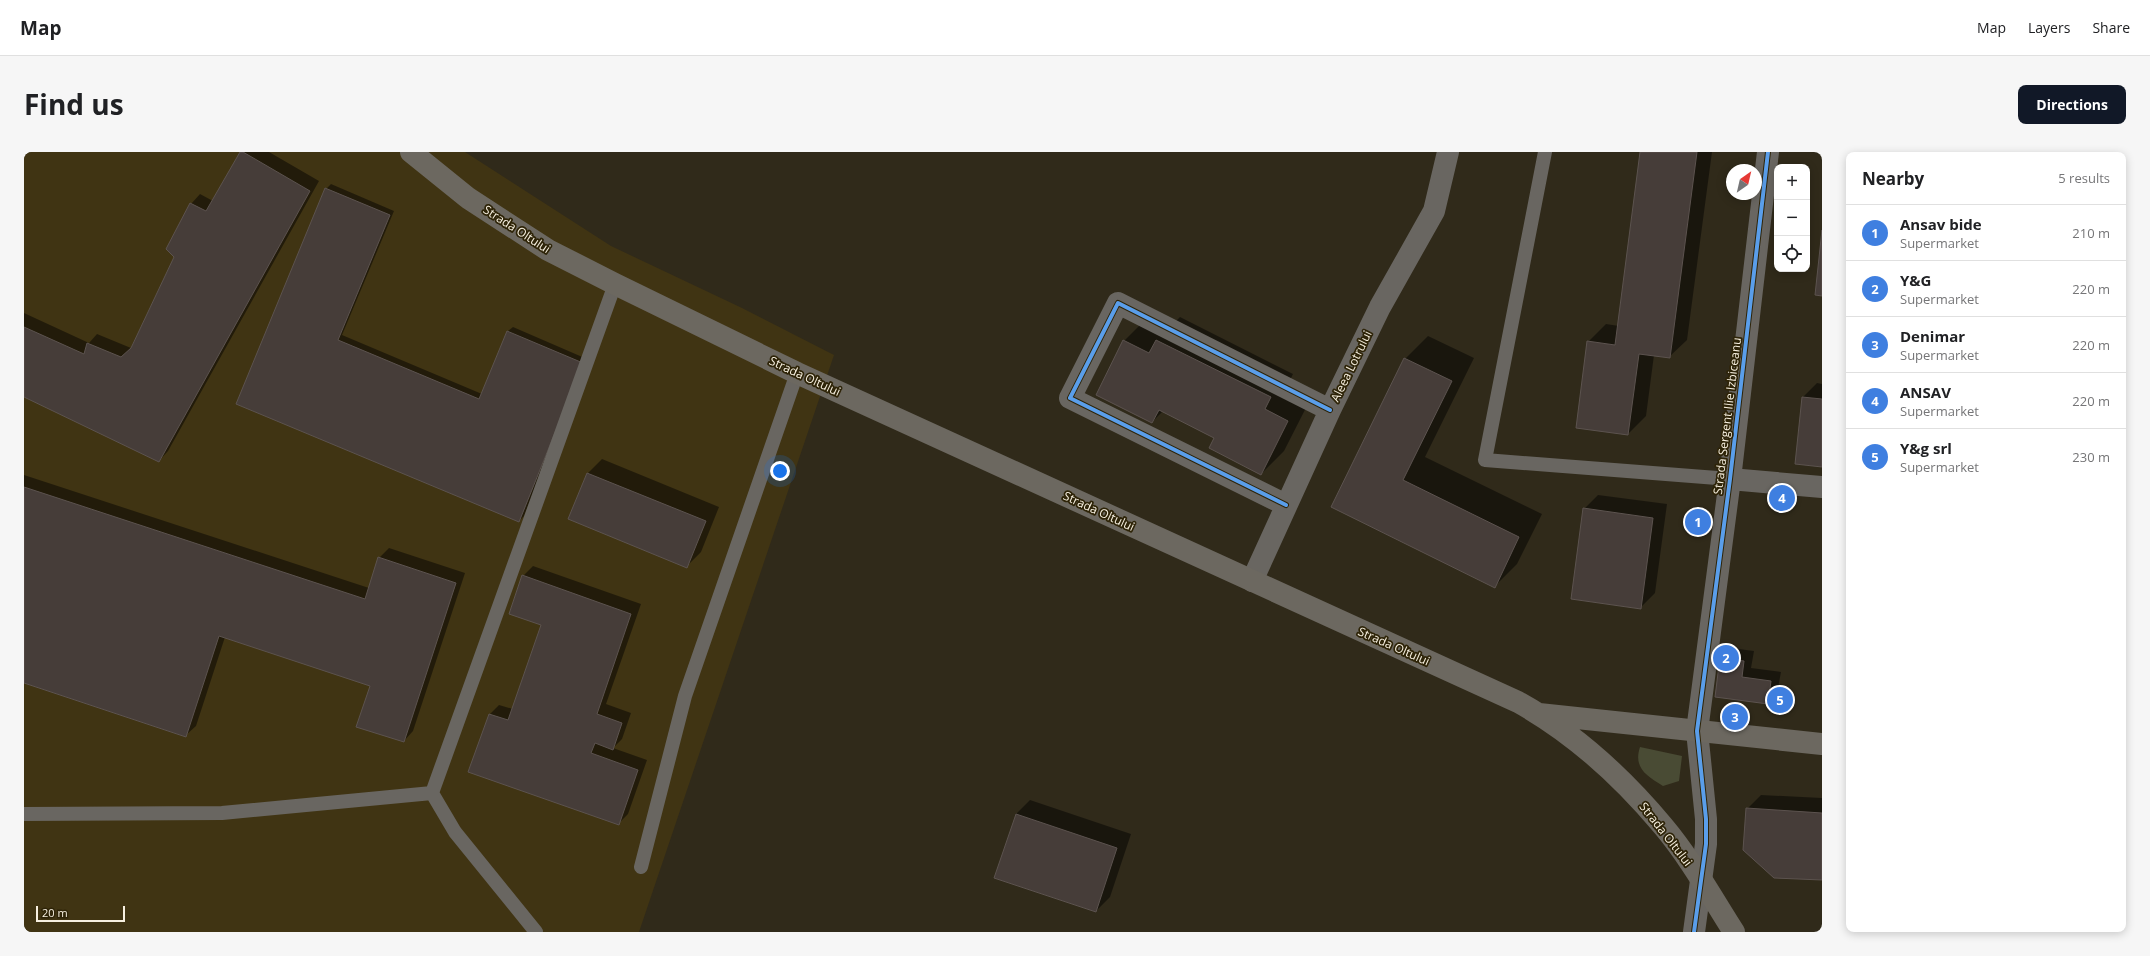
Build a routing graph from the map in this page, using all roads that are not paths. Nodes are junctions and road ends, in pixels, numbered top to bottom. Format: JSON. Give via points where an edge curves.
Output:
{"nodes":[{"id":1,"x":410,"y":152,"type":"edge"},
{"id":2,"x":1448,"y":152,"type":"edge"},
{"id":3,"x":1545,"y":152,"type":"edge"},
{"id":4,"x":1768,"y":152,"type":"edge"},
{"id":5,"x":616,"y":284,"type":"junction"},
{"id":6,"x":797,"y":373,"type":"junction"},
{"id":7,"x":1330,"y":410,"type":"junction"},
{"id":8,"x":1730,"y":479,"type":"junction"},
{"id":9,"x":1822,"y":487,"type":"edge"},
{"id":10,"x":1286,"y":505,"type":"junction"},
{"id":11,"x":1252,"y":581,"type":"junction"},
{"id":12,"x":1539,"y":714,"type":"junction"},
{"id":13,"x":1697,"y":730,"type":"junction"},
{"id":14,"x":1822,"y":744,"type":"edge"},
{"id":15,"x":432,"y":793,"type":"junction"},
{"id":16,"x":24,"y":814,"type":"edge"},
{"id":17,"x":641,"y":867,"type":"dead end"},
{"id":18,"x":1701,"y":880,"type":"junction"},
{"id":19,"x":536,"y":932,"type":"edge"},
{"id":20,"x":1694,"y":932,"type":"edge"},
{"id":21,"x":1734,"y":932,"type":"edge"}],
"edges":[{"from":1,"to":5,"type":"main road","name":"Strada Oltului","via":[[468,198],[548,250]]},
{"from":2,"to":7,"type":"street","name":"Aleea Lotrului","via":[[1434,211],[1380,307]]},
{"from":3,"to":8,"type":"lane","via":[[1485,460]]},
{"from":4,"to":8,"type":"street","name":"Strada Sergent Ilie Izbiceanu"},
{"from":5,"to":6,"type":"main road","name":"Strada Oltului"},
{"from":5,"to":15,"type":"lane"},
{"from":6,"to":11,"type":"main road","name":"Strada Oltului"},
{"from":6,"to":17,"type":"lane","via":[[685,696]]},
{"from":7,"to":10,"type":"street","name":"Aleea Lotrului"},
{"from":7,"to":10,"type":"street","via":[[1118,303],[1070,398]]},
{"from":8,"to":9,"type":"street"},
{"from":8,"to":13,"type":"street","name":"Strada Sergent Ilie Izbiceanu"},
{"from":10,"to":11,"type":"street","name":"Aleea Lotrului"},
{"from":11,"to":12,"type":"main road","name":"Strada Oltului","via":[[1518,702]]},
{"from":12,"to":13,"type":"main road"},
{"from":12,"to":18,"type":"main road","name":"Strada Oltului","via":[[1587,750],[1625,785],[1664,827]]},
{"from":13,"to":14,"type":"main road"},
{"from":13,"to":18,"type":"street","name":"Strada Sergent Ilie Izbiceanu","via":[[1706,819],[1706,844]]},
{"from":15,"to":16,"type":"lane","via":[[222,813]]},
{"from":15,"to":19,"type":"lane","via":[[455,832]]},
{"from":18,"to":20,"type":"street","name":"Strada Sergent Ilie Izbiceanu"},
{"from":18,"to":21,"type":"main road","name":"Strada Oltului"}]}
